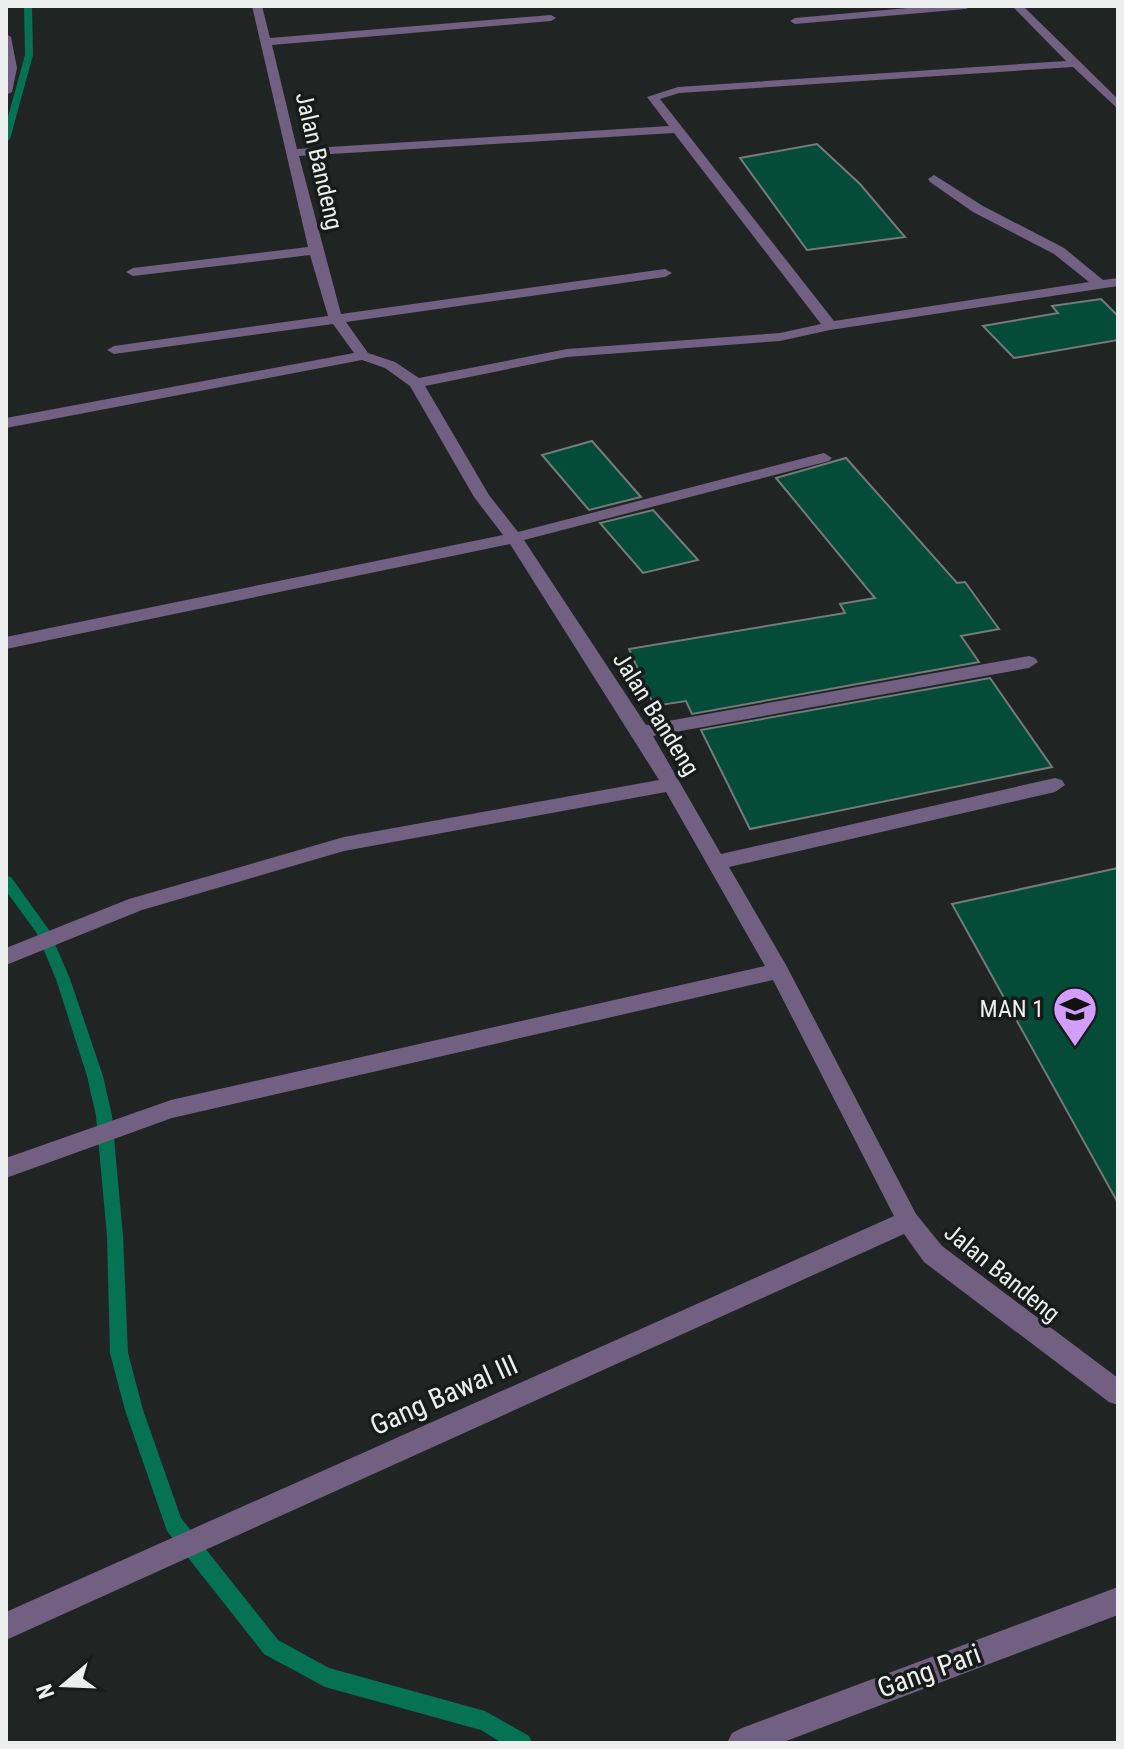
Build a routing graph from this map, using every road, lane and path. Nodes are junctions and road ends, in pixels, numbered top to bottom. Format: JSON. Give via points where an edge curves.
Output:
{"nodes":[{"id":1,"x":257,"y":6,"type":"edge"},
{"id":2,"x":966,"y":6,"type":"edge"},
{"id":3,"x":1017,"y":6,"type":"edge"},
{"id":4,"x":551,"y":18,"type":"dead end"},
{"id":5,"x":795,"y":21,"type":"dead end"},
{"id":6,"x":6,"y":37,"type":"edge"},
{"id":7,"x":265,"y":42,"type":"junction"},
{"id":8,"x":1074,"y":64,"type":"junction"},
{"id":9,"x":6,"y":92,"type":"edge"},
{"id":10,"x":1118,"y":106,"type":"edge"},
{"id":11,"x":674,"y":129,"type":"junction"},
{"id":12,"x":293,"y":153,"type":"junction"},
{"id":13,"x":934,"y":179,"type":"dead end"},
{"id":14,"x":315,"y":250,"type":"junction"},
{"id":15,"x":133,"y":272,"type":"dead end"},
{"id":16,"x":665,"y":273,"type":"dead end"},
{"id":17,"x":1118,"y":282,"type":"edge"},
{"id":18,"x":1100,"y":285,"type":"junction"},
{"id":19,"x":335,"y":317,"type":"junction"},
{"id":20,"x":830,"y":326,"type":"junction"},
{"id":21,"x":114,"y":350,"type":"dead end"},
{"id":22,"x":363,"y":356,"type":"junction"},
{"id":23,"x":416,"y":383,"type":"junction"},
{"id":24,"x":6,"y":423,"type":"edge"},
{"id":25,"x":824,"y":458,"type":"dead end"},
{"id":26,"x":514,"y":538,"type":"junction"},
{"id":27,"x":6,"y":643,"type":"edge"},
{"id":28,"x":1029,"y":662,"type":"dead end"},
{"id":29,"x":641,"y":732,"type":"junction"},
{"id":30,"x":672,"y":784,"type":"junction"},
{"id":31,"x":1055,"y":785,"type":"dead end"},
{"id":32,"x":717,"y":862,"type":"junction"},
{"id":33,"x":7,"y":957,"type":"edge"},
{"id":34,"x":779,"y":971,"type":"junction"},
{"id":35,"x":6,"y":1168,"type":"edge"},
{"id":36,"x":908,"y":1221,"type":"junction"},
{"id":37,"x":1118,"y":1393,"type":"edge"},
{"id":38,"x":1118,"y":1601,"type":"edge"},
{"id":39,"x":6,"y":1626,"type":"edge"},
{"id":40,"x":742,"y":1743,"type":"edge"}],
"edges":[{"from":1,"to":7,"type":"street","name":"Jalan Bandeng"},
{"from":2,"to":5,"type":"street"},
{"from":3,"to":8,"type":"street"},
{"from":4,"to":7,"type":"street"},
{"from":6,"to":9,"type":"street","via":[[11,68]]},
{"from":7,"to":12,"type":"street","name":"Jalan Bandeng"},
{"from":8,"to":10,"type":"street"},
{"from":8,"to":11,"type":"street","via":[[660,92],[653,97]]},
{"from":11,"to":12,"type":"street"},
{"from":11,"to":20,"type":"street"},
{"from":12,"to":14,"type":"street","name":"Jalan Bandeng"},
{"from":13,"to":18,"type":"street","via":[[978,209],[1059,251]]},
{"from":14,"to":15,"type":"street"},
{"from":14,"to":19,"type":"street","name":"Jalan Bandeng"},
{"from":16,"to":19,"type":"street"},
{"from":17,"to":18,"type":"street"},
{"from":18,"to":20,"type":"street"},
{"from":19,"to":21,"type":"street"},
{"from":19,"to":22,"type":"street","name":"Jalan Bandeng"},
{"from":20,"to":23,"type":"street","via":[[780,337],[567,353]]},
{"from":22,"to":23,"type":"street","name":"Jalan Bandeng","via":[[390,365]]},
{"from":22,"to":24,"type":"street"},
{"from":23,"to":26,"type":"street","name":"Jalan Bandeng","via":[[482,497]]},
{"from":25,"to":26,"type":"street"},
{"from":26,"to":27,"type":"street"},
{"from":26,"to":29,"type":"street","name":"Jalan Bandeng"},
{"from":28,"to":29,"type":"street"},
{"from":29,"to":30,"type":"street","name":"Jalan Bandeng"},
{"from":30,"to":32,"type":"street","name":"Jalan Bandeng"},
{"from":30,"to":33,"type":"street","via":[[344,844],[136,904]]},
{"from":31,"to":32,"type":"street"},
{"from":32,"to":34,"type":"street","name":"Jalan Bandeng"},
{"from":34,"to":35,"type":"street","via":[[171,1109]]},
{"from":34,"to":36,"type":"street","name":"Jalan Bandeng"},
{"from":36,"to":37,"type":"street","name":"Jalan Bandeng","via":[[945,1264]]},
{"from":36,"to":39,"type":"street","name":"Gang Bawal III"},
{"from":38,"to":40,"type":"street","name":"Gang Pari"}]}
